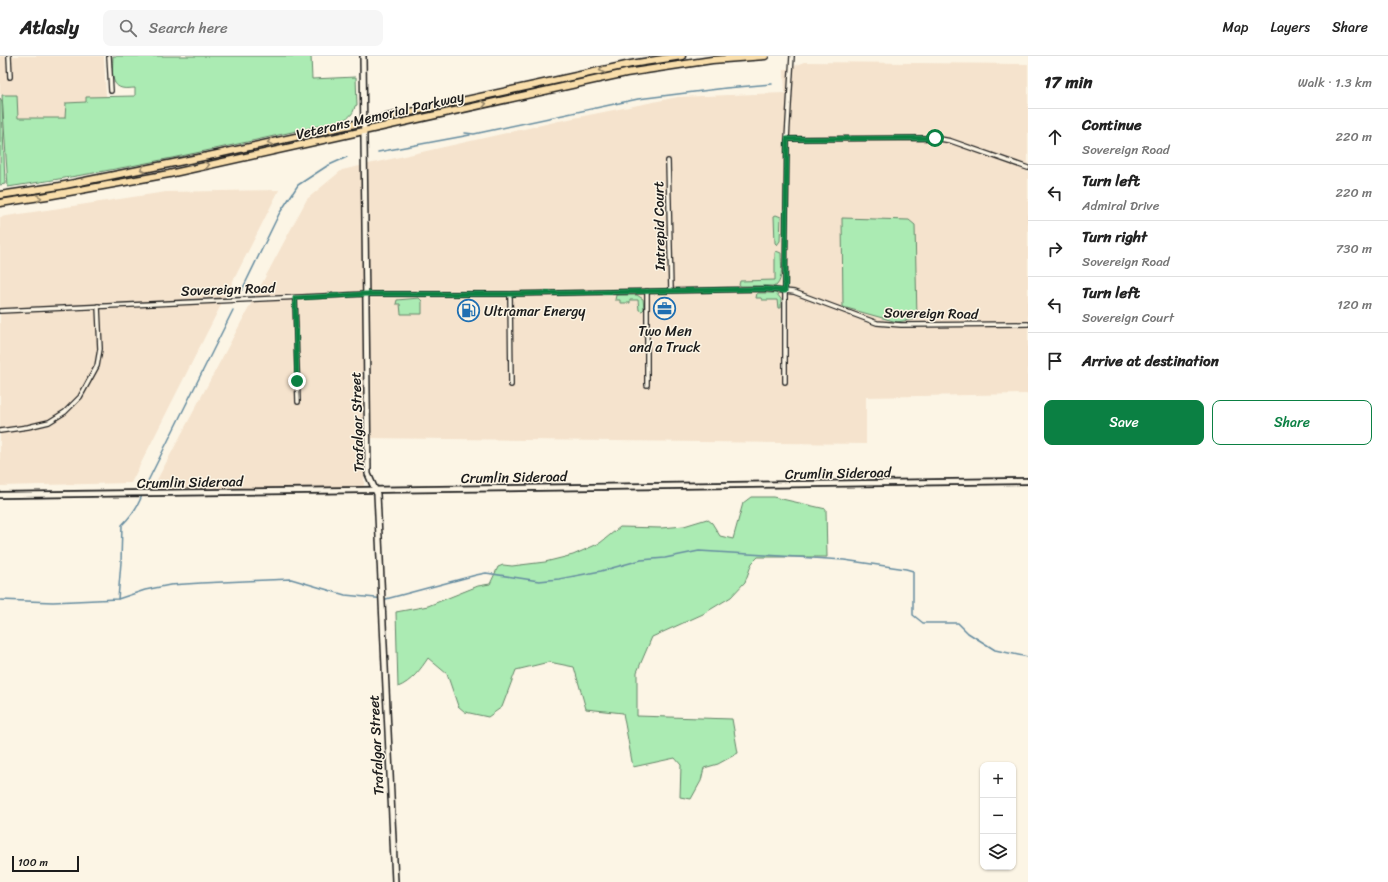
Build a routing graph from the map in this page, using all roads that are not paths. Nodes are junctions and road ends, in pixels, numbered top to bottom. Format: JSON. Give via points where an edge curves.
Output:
{"nodes":[{"id":1,"x":9,"y":56,"type":"edge"},
{"id":2,"x":109,"y":56,"type":"edge"},
{"id":3,"x":363,"y":56,"type":"edge"},
{"id":4,"x":682,"y":56,"type":"edge"},
{"id":5,"x":765,"y":56,"type":"edge"},
{"id":6,"x":792,"y":56,"type":"edge"},
{"id":7,"x":10,"y":77,"type":"dead end"},
{"id":8,"x":111,"y":91,"type":"dead end"},
{"id":9,"x":364,"y":121,"type":"junction"},
{"id":10,"x":364,"y":131,"type":"junction"},
{"id":11,"x":787,"y":139,"type":"junction"},
{"id":12,"x":668,"y":161,"type":"dead end"},
{"id":13,"x":1028,"y":168,"type":"edge"},
{"id":14,"x":0,"y":195,"type":"edge"},
{"id":15,"x":0,"y":204,"type":"edge"},
{"id":16,"x":671,"y":290,"type":"junction"},
{"id":17,"x":647,"y":291,"type":"junction"},
{"id":18,"x":785,"y":291,"type":"junction"},
{"id":19,"x":366,"y":294,"type":"junction"},
{"id":20,"x":510,"y":294,"type":"junction"},
{"id":21,"x":295,"y":298,"type":"junction"},
{"id":22,"x":98,"y":306,"type":"junction"},
{"id":23,"x":0,"y":311,"type":"edge"},
{"id":24,"x":1028,"y":324,"type":"edge"},
{"id":25,"x":785,"y":382,"type":"dead end"},
{"id":26,"x":511,"y":385,"type":"dead end"},
{"id":27,"x":647,"y":386,"type":"dead end"},
{"id":28,"x":298,"y":402,"type":"dead end"},
{"id":29,"x":0,"y":431,"type":"edge"},
{"id":30,"x":1028,"y":481,"type":"edge"},
{"id":31,"x":376,"y":490,"type":"junction"},
{"id":32,"x":0,"y":495,"type":"edge"},
{"id":33,"x":395,"y":882,"type":"edge"}],
"edges":[{"from":1,"to":7,"type":"street"},
{"from":2,"to":8,"type":"street"},
{"from":3,"to":9,"type":"main road","name":"Trafalgar Street"},
{"from":4,"to":9,"type":"highway","name":"Veterans Memorial Parkway","one_way":true,"via":[[631,64]]},
{"from":10,"to":5,"type":"highway","name":"Veterans Memorial Parkway","one_way":true,"via":[[626,73],[712,60]]},
{"from":6,"to":11,"type":"street"},
{"from":9,"to":10,"type":"main road","name":"Trafalgar Street"},
{"from":9,"to":14,"type":"highway","name":"Veterans Memorial Parkway","one_way":true,"via":[[213,155],[60,186]]},
{"from":15,"to":10,"type":"highway","name":"Veterans Memorial Parkway","one_way":true,"via":[[169,174]]},
{"from":10,"to":19,"type":"main road","name":"Trafalgar Street"},
{"from":11,"to":13,"type":"street","via":[[935,138],[951,141]]},
{"from":11,"to":18,"type":"street"},
{"from":12,"to":16,"type":"street","name":"Intrepid Court"},
{"from":16,"to":17,"type":"street","name":"Sovereign Road"},
{"from":16,"to":18,"type":"street","name":"Sovereign Road"},
{"from":17,"to":20,"type":"street","name":"Sovereign Road"},
{"from":17,"to":27,"type":"street"},
{"from":18,"to":24,"type":"street","name":"Sovereign Road","via":[[794,292],[877,323]]},
{"from":18,"to":25,"type":"street"},
{"from":19,"to":20,"type":"street","name":"Sovereign Road"},
{"from":19,"to":21,"type":"street","name":"Sovereign Road"},
{"from":19,"to":31,"type":"main road","name":"Trafalgar Street","via":[[368,474]]},
{"from":20,"to":26,"type":"street"},
{"from":21,"to":22,"type":"street","name":"Sovereign Road"},
{"from":21,"to":28,"type":"street"},
{"from":22,"to":23,"type":"street","name":"Sovereign Road"},
{"from":22,"to":29,"type":"street","via":[[100,350],[97,366],[80,397],[65,412],[49,422]]},
{"from":30,"to":31,"type":"street","name":"Crumlin Sideroad"},
{"from":31,"to":32,"type":"street","name":"Crumlin Sideroad"},
{"from":31,"to":33,"type":"main road","name":"Trafalgar Street"}]}
